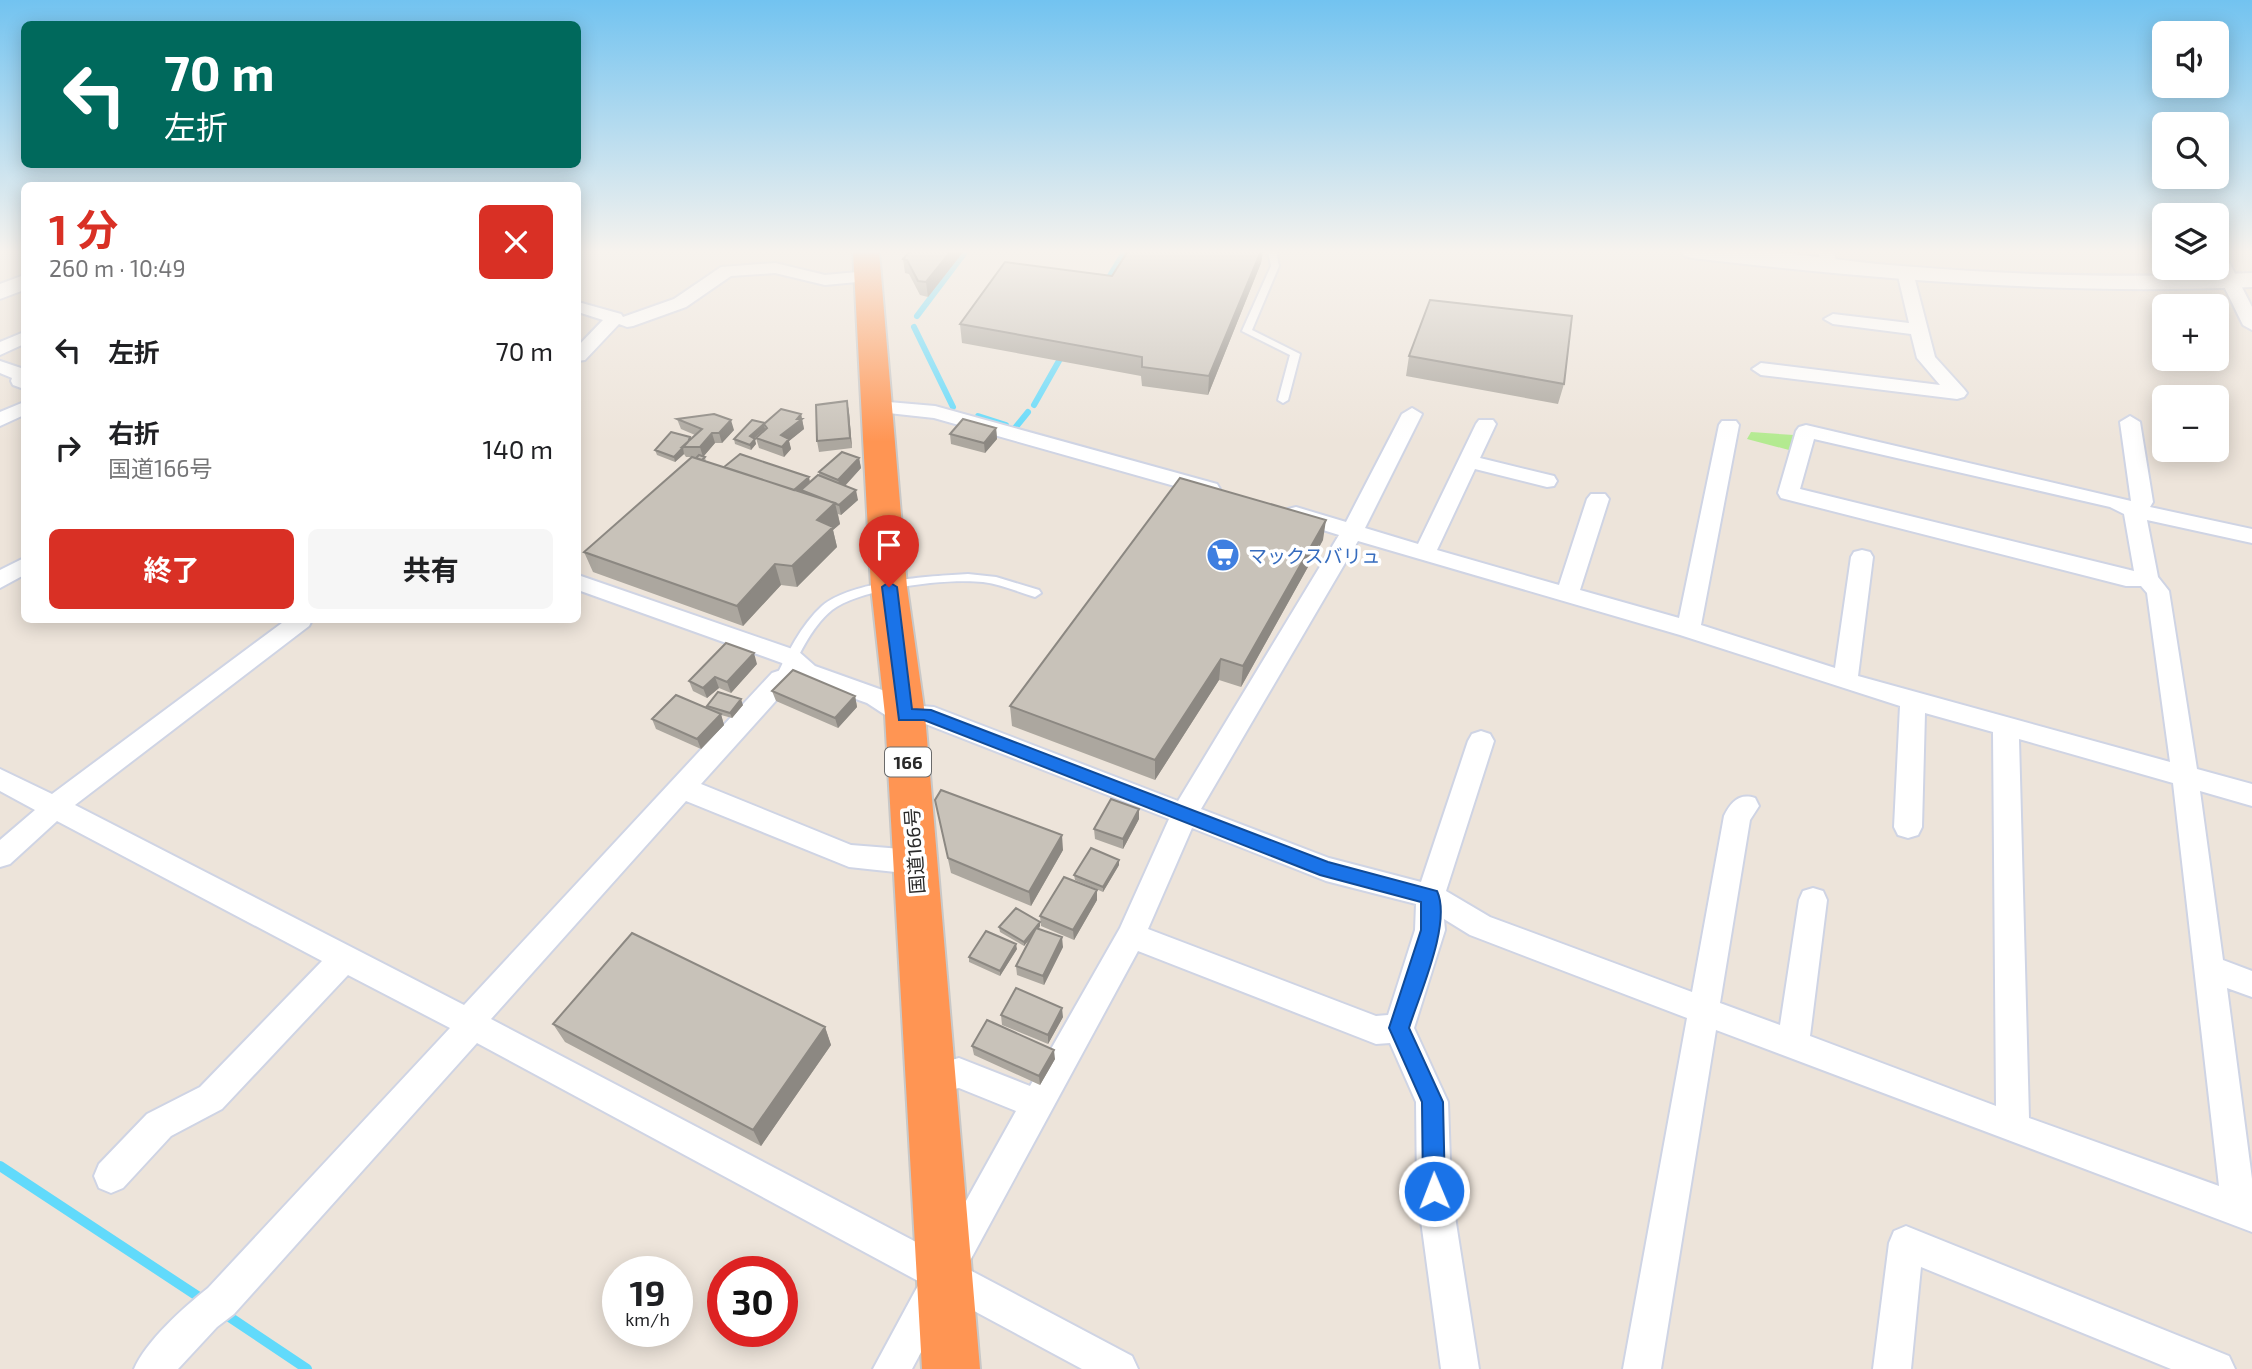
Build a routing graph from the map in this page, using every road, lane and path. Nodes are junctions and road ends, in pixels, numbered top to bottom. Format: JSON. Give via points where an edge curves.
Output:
{"nodes":[{"id":1,"x":607,"y":315,"type":"edge"},
{"id":2,"x":647,"y":315,"type":"edge"},
{"id":3,"x":871,"y":315,"type":"edge"},
{"id":4,"x":1254,"y":315,"type":"edge"},
{"id":5,"x":1916,"y":315,"type":"edge"},
{"id":6,"x":1833,"y":319,"type":"dead end"},
{"id":7,"x":627,"y":322,"type":"dead end"},
{"id":8,"x":1919,"y":328,"type":"junction"},
{"id":9,"x":21,"y":338,"type":"edge"},
{"id":10,"x":0,"y":349,"type":"edge"},
{"id":11,"x":581,"y":353,"type":"edge"},
{"id":12,"x":0,"y":367,"type":"edge"},
{"id":13,"x":1761,"y":369,"type":"dead end"},
{"id":14,"x":21,"y":374,"type":"edge"},
{"id":15,"x":1283,"y":400,"type":"dead end"},
{"id":16,"x":877,"y":407,"type":"junction"},
{"id":17,"x":21,"y":410,"type":"edge"},
{"id":18,"x":1412,"y":414,"type":"dead end"},
{"id":19,"x":0,"y":421,"type":"edge"},
{"id":20,"x":2130,"y":422,"type":"dead end"},
{"id":21,"x":1486,"y":424,"type":"dead end"},
{"id":22,"x":1729,"y":425,"type":"dead end"},
{"id":23,"x":1469,"y":461,"type":"junction"},
{"id":24,"x":1547,"y":481,"type":"dead end"},
{"id":25,"x":1233,"y":496,"type":"edge"},
{"id":26,"x":1598,"y":499,"type":"dead end"},
{"id":27,"x":1273,"y":507,"type":"edge"},
{"id":28,"x":2134,"y":510,"type":"junction"},
{"id":29,"x":1353,"y":530,"type":"junction"},
{"id":30,"x":2252,"y":536,"type":"edge"},
{"id":31,"x":1424,"y":554,"type":"junction"},
{"id":32,"x":1862,"y":557,"type":"dead end"},
{"id":33,"x":21,"y":567,"type":"edge"},
{"id":34,"x":2147,"y":579,"type":"junction"},
{"id":35,"x":0,"y":580,"type":"edge"},
{"id":36,"x":581,"y":583,"type":"edge"},
{"id":37,"x":889,"y":587,"type":"junction"},
{"id":38,"x":1035,"y":593,"type":"dead end"},
{"id":39,"x":1567,"y":595,"type":"junction"},
{"id":40,"x":297,"y":623,"type":"edge"},
{"id":41,"x":1688,"y":629,"type":"junction"},
{"id":42,"x":786,"y":668,"type":"junction"},
{"id":43,"x":1845,"y":681,"type":"junction"},
{"id":44,"x":1913,"y":699,"type":"junction"},
{"id":45,"x":905,"y":715,"type":"junction"},
{"id":46,"x":2006,"y":724,"type":"junction"},
{"id":47,"x":1481,"y":741,"type":"dead end"},
{"id":48,"x":2185,"y":775,"type":"junction"},
{"id":49,"x":0,"y":779,"type":"edge"},
{"id":50,"x":685,"y":786,"type":"junction"},
{"id":51,"x":2252,"y":795,"type":"edge"},
{"id":52,"x":55,"y":806,"type":"junction"},
{"id":53,"x":1746,"y":806,"type":"dead end"},
{"id":54,"x":1185,"y":813,"type":"junction"},
{"id":55,"x":1908,"y":827,"type":"dead end"},
{"id":56,"x":0,"y":856,"type":"edge"},
{"id":57,"x":914,"y":862,"type":"junction"},
{"id":58,"x":1430,"y":896,"type":"junction"},
{"id":59,"x":1813,"y":900,"type":"dead end"},
{"id":60,"x":1131,"y":935,"type":"junction"},
{"id":61,"x":345,"y":958,"type":"junction"},
{"id":62,"x":2208,"y":968,"type":"junction"},
{"id":63,"x":2252,"y":984,"type":"edge"},
{"id":64,"x":1705,"y":1012,"type":"junction"},
{"id":65,"x":471,"y":1023,"type":"junction"},
{"id":66,"x":1399,"y":1028,"type":"junction"},
{"id":67,"x":1793,"y":1044,"type":"junction"},
{"id":68,"x":929,"y":1080,"type":"junction"},
{"id":69,"x":1038,"y":1104,"type":"junction"},
{"id":70,"x":2013,"y":1128,"type":"junction"},
{"id":71,"x":111,"y":1176,"type":"dead end"},
{"id":72,"x":2246,"y":1212,"type":"edge"},
{"id":73,"x":943,"y":1273,"type":"junction"},
{"id":74,"x":153,"y":1369,"type":"edge"},
{"id":75,"x":892,"y":1369,"type":"edge"},
{"id":76,"x":951,"y":1369,"type":"edge"},
{"id":77,"x":1119,"y":1369,"type":"edge"},
{"id":78,"x":1460,"y":1369,"type":"edge"},
{"id":79,"x":1642,"y":1369,"type":"edge"},
{"id":80,"x":1892,"y":1369,"type":"edge"},
{"id":81,"x":2216,"y":1369,"type":"edge"}],
"edges":[{"from":1,"to":11,"type":"street","via":[[615,317]]},
{"from":2,"to":7,"type":"street"},
{"from":3,"to":16,"type":"highway","name":"国道166号","number":"166"},
{"from":4,"to":15,"type":"lane","via":[[1247,331],[1295,354]]},
{"from":5,"to":8,"type":"street"},
{"from":6,"to":8,"type":"street"},
{"from":8,"to":13,"type":"street","via":[[1926,358],[1957,393]]},
{"from":9,"to":10,"type":"street"},
{"from":12,"to":14,"type":"street"},
{"from":16,"to":25,"type":"street","via":[[936,412]]},
{"from":16,"to":37,"type":"highway","name":"国道166号","number":"166"},
{"from":17,"to":19,"type":"street"},
{"from":18,"to":29,"type":"street"},
{"from":20,"to":28,"type":"street","via":[[2142,502]]},
{"from":21,"to":23,"type":"street"},
{"from":22,"to":41,"type":"street"},
{"from":23,"to":24,"type":"street"},
{"from":23,"to":31,"type":"street"},
{"from":26,"to":39,"type":"street"},
{"from":27,"to":29,"type":"street"},
{"from":28,"to":30,"type":"street"},
{"from":28,"to":34,"type":"street"},
{"from":28,"to":34,"type":"street","via":[[2116,502],[1806,431],[1788,493],[2126,578]]},
{"from":29,"to":31,"type":"street"},
{"from":29,"to":54,"type":"street"},
{"from":31,"to":39,"type":"street"},
{"from":32,"to":43,"type":"street"},
{"from":33,"to":35,"type":"street"},
{"from":34,"to":48,"type":"street","via":[[2158,591]]},
{"from":36,"to":42,"type":"street"},
{"from":37,"to":38,"type":"lane","via":[[983,578]]},
{"from":37,"to":42,"type":"lane","via":[[862,591],[828,606]]},
{"from":37,"to":45,"type":"highway","name":"国道166号","number":"166"},
{"from":39,"to":41,"type":"street"},
{"from":40,"to":52,"type":"street"},
{"from":41,"to":43,"type":"street"},
{"from":42,"to":45,"type":"street","via":[[876,697]]},
{"from":42,"to":50,"type":"street"},
{"from":43,"to":44,"type":"street"},
{"from":44,"to":46,"type":"street"},
{"from":44,"to":55,"type":"street"},
{"from":45,"to":54,"type":"street","via":[[925,714]]},
{"from":45,"to":57,"type":"highway","name":"国道166号","number":"166"},
{"from":46,"to":48,"type":"street"},
{"from":46,"to":70,"type":"street"},
{"from":47,"to":58,"type":"street"},
{"from":48,"to":51,"type":"street"},
{"from":48,"to":62,"type":"street"},
{"from":49,"to":52,"type":"street"},
{"from":50,"to":57,"type":"street","via":[[699,796],[849,856]]},
{"from":50,"to":65,"type":"street"},
{"from":52,"to":56,"type":"street"},
{"from":52,"to":61,"type":"street"},
{"from":53,"to":64,"type":"street","via":[[1737,816]]},
{"from":54,"to":58,"type":"street","via":[[1326,869]]},
{"from":54,"to":60,"type":"street"},
{"from":57,"to":68,"type":"highway","name":"国道166号","number":"166"},
{"from":58,"to":64,"type":"street","via":[[1480,926]]},
{"from":58,"to":66,"type":"street","via":[[1430,930]]},
{"from":59,"to":67,"type":"street"},
{"from":60,"to":66,"type":"street","via":[[1376,1030]]},
{"from":60,"to":69,"type":"street"},
{"from":61,"to":65,"type":"street"},
{"from":61,"to":71,"type":"street","via":[[211,1098],[159,1125]]},
{"from":62,"to":63,"type":"street"},
{"from":62,"to":72,"type":"street"},
{"from":64,"to":67,"type":"street"},
{"from":64,"to":79,"type":"street"},
{"from":65,"to":73,"type":"street"},
{"from":65,"to":74,"type":"street"},
{"from":66,"to":78,"type":"street","via":[[1432,1102],[1434,1191]]},
{"from":67,"to":70,"type":"street"},
{"from":68,"to":69,"type":"street","via":[[959,1073]]},
{"from":68,"to":73,"type":"highway","name":"国道166号","number":"166"},
{"from":69,"to":73,"type":"street"},
{"from":70,"to":72,"type":"street"},
{"from":73,"to":75,"type":"street"},
{"from":73,"to":76,"type":"highway","name":"国道166号","number":"166"},
{"from":73,"to":77,"type":"street"},
{"from":80,"to":81,"type":"street","via":[[1906,1243]]}]}
